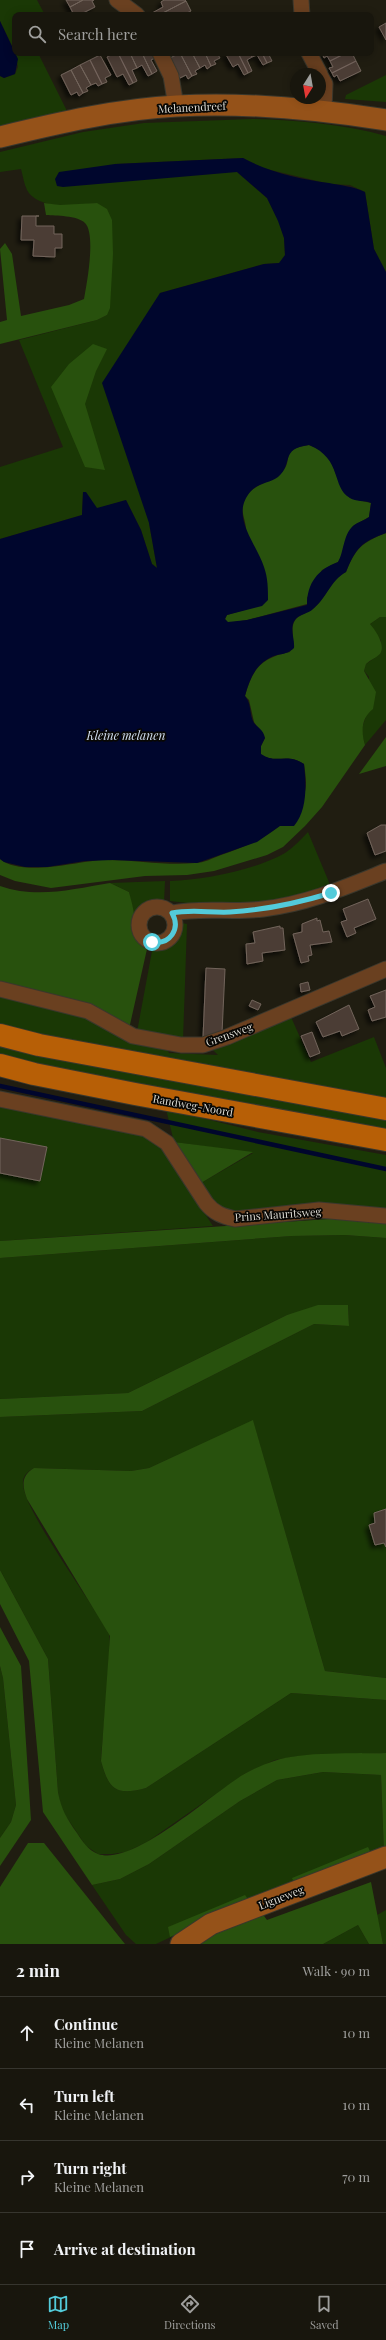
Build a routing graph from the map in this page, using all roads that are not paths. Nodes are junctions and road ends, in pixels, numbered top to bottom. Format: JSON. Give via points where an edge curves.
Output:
{"nodes":[{"id":1,"x":117,"y":0,"type":"edge"},
{"id":2,"x":301,"y":0,"type":"edge"},
{"id":3,"x":133,"y":12,"type":"edge"},
{"id":4,"x":302,"y":12,"type":"edge"},
{"id":5,"x":161,"y":56,"type":"edge"},
{"id":6,"x":311,"y":56,"type":"edge"},
{"id":7,"x":317,"y":68,"type":"edge"},
{"id":8,"x":324,"y":104,"type":"edge"},
{"id":9,"x":176,"y":106,"type":"junction"},
{"id":10,"x":324,"y":110,"type":"junction"},
{"id":11,"x":386,"y":120,"type":"edge"},
{"id":12,"x":0,"y":137,"type":"edge"},
{"id":13,"x":386,"y":871,"type":"edge"},
{"id":14,"x":172,"y":913,"type":"dead end"},
{"id":15,"x":386,"y":969,"type":"edge"},
{"id":16,"x":0,"y":989,"type":"edge"},
{"id":17,"x":0,"y":1035,"type":"edge"},
{"id":18,"x":0,"y":1065,"type":"edge"},
{"id":19,"x":0,"y":1099,"type":"edge"},
{"id":20,"x":386,"y":1109,"type":"edge"},
{"id":21,"x":386,"y":1140,"type":"edge"},
{"id":22,"x":386,"y":1216,"type":"edge"},
{"id":23,"x":386,"y":1857,"type":"edge"},
{"id":24,"x":181,"y":1944,"type":"edge"}],
"edges":[{"from":1,"to":3,"type":"street"},
{"from":2,"to":4,"type":"street"},
{"from":5,"to":9,"type":"street","via":[[171,76]]},
{"from":6,"to":7,"type":"street"},
{"from":8,"to":10,"type":"street"},
{"from":9,"to":10,"type":"street","name":"Melanendreef","via":[[250,105]]},
{"from":9,"to":12,"type":"street","name":"Melanendreef","via":[[92,117]]},
{"from":10,"to":11,"type":"street","name":"Melanendreef"},
{"from":13,"to":14,"type":"street","via":[[331,893],[283,906],[229,912],[187,910]]},
{"from":15,"to":16,"type":"street","name":"Grensweg","via":[[228,1037],[203,1045],[181,1045],[132,1036],[88,1011]]},
{"from":17,"to":20,"type":"main road","via":[[39,1045]]},
{"from":18,"to":21,"type":"main road","name":"Randweg-Noord","via":[[119,1091]]},
{"from":19,"to":22,"type":"street","name":"Prins Mauritsweg","via":[[146,1128],[167,1143],[206,1203],[213,1212],[222,1217],[235,1219],[319,1210]]},
{"from":23,"to":24,"type":"street","name":"Ligneweg","via":[[211,1924]]}]}
